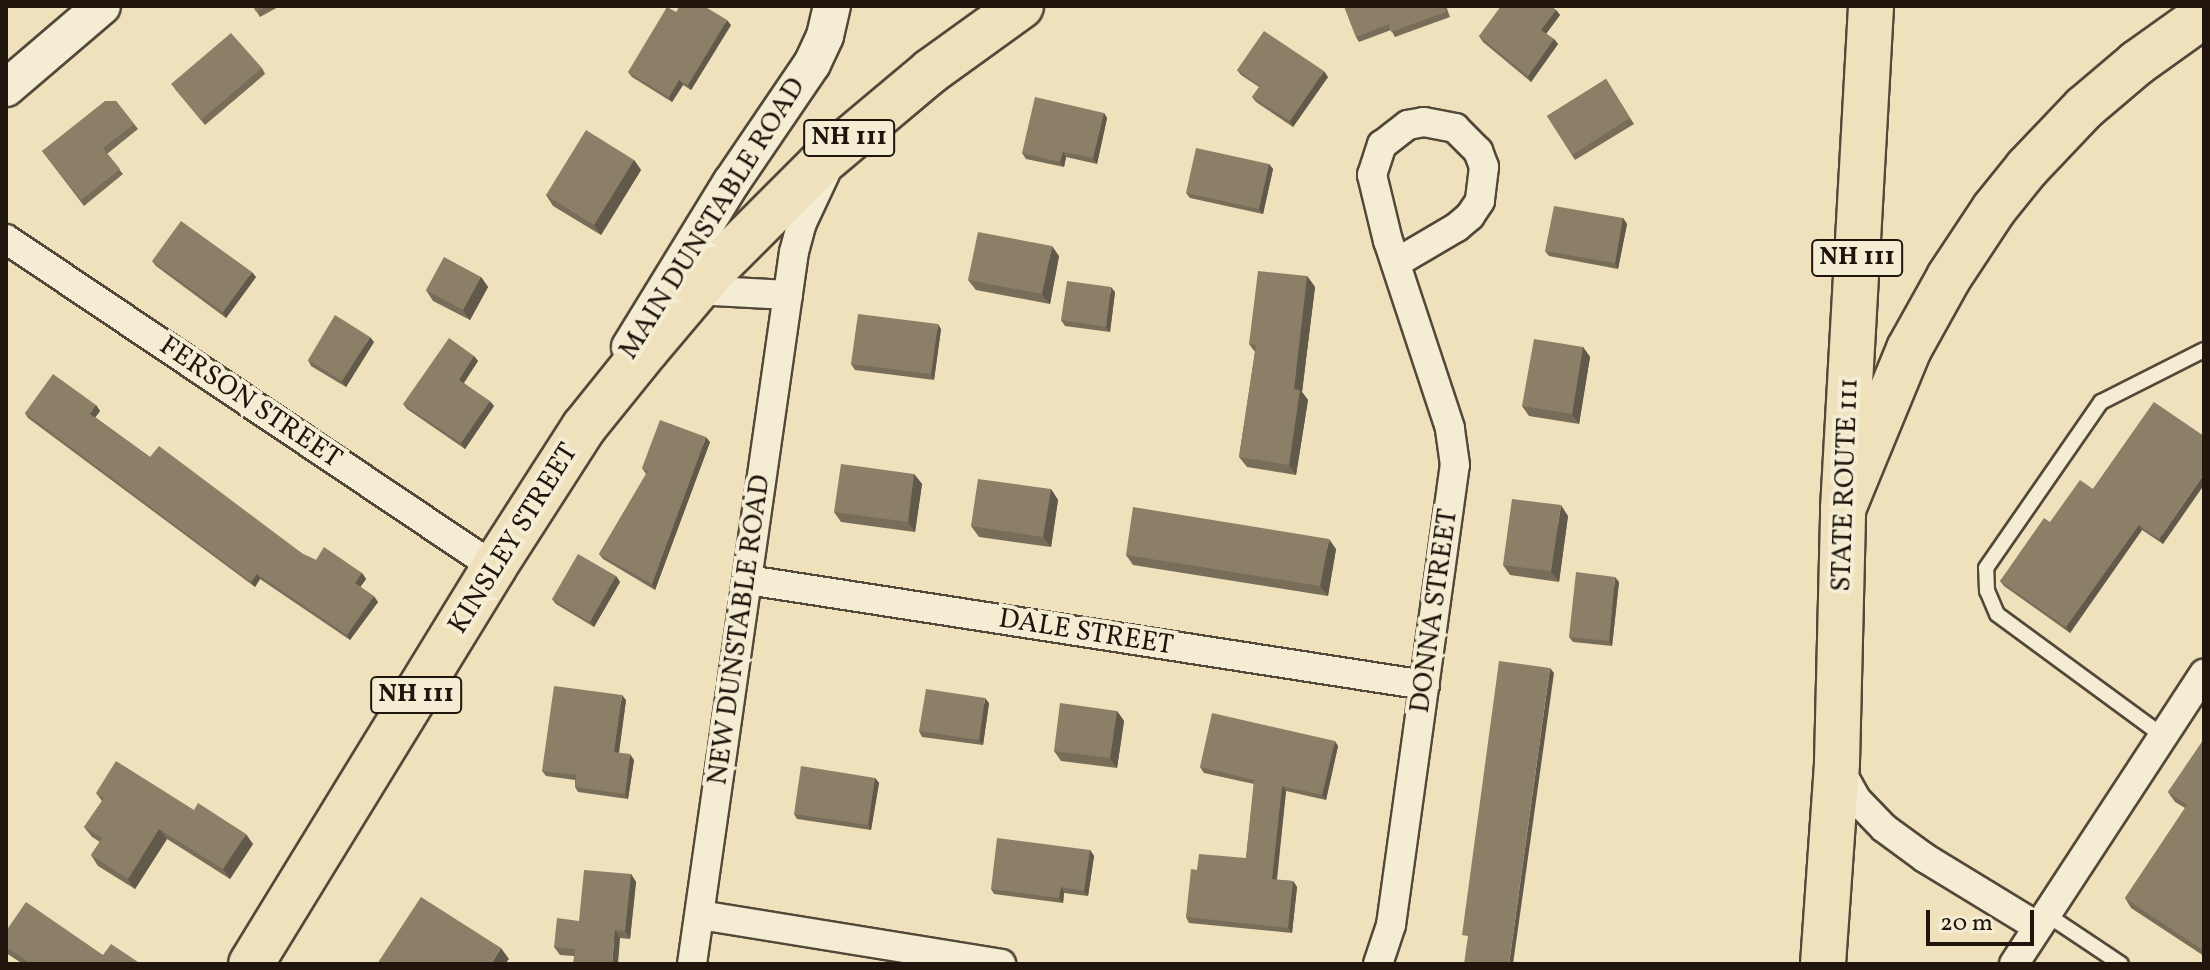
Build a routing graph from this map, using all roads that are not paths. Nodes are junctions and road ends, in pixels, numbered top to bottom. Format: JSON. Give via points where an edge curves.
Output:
{"nodes":[{"id":1,"x":102,"y":6,"type":"edge"},
{"id":2,"x":832,"y":6,"type":"edge"},
{"id":3,"x":1021,"y":6,"type":"edge"},
{"id":4,"x":1868,"y":6,"type":"edge"},
{"id":5,"x":2204,"y":15,"type":"edge"},
{"id":6,"x":6,"y":88,"type":"edge"},
{"id":7,"x":849,"y":138,"type":"junction"},
{"id":8,"x":6,"y":239,"type":"edge"},
{"id":9,"x":1396,"y":263,"type":"junction"},
{"id":10,"x":695,"y":290,"type":"junction"},
{"id":11,"x":788,"y":295,"type":"junction"},
{"id":12,"x":2204,"y":350,"type":"edge"},
{"id":13,"x":584,"y":427,"type":"junction"},
{"id":14,"x":1843,"y":509,"type":"junction"},
{"id":15,"x":494,"y":567,"type":"junction"},
{"id":16,"x":748,"y":580,"type":"junction"},
{"id":17,"x":2204,"y":674,"type":"edge"},
{"id":18,"x":1425,"y":685,"type":"junction"},
{"id":19,"x":2163,"y":736,"type":"junction"},
{"id":20,"x":1837,"y":762,"type":"junction"},
{"id":21,"x":700,"y":915,"type":"junction"},
{"id":22,"x":2042,"y":921,"type":"junction"},
{"id":23,"x":251,"y":964,"type":"edge"},
{"id":24,"x":692,"y":964,"type":"edge"},
{"id":25,"x":1001,"y":964,"type":"edge"},
{"id":26,"x":1378,"y":964,"type":"edge"},
{"id":27,"x":1823,"y":964,"type":"edge"},
{"id":28,"x":2014,"y":964,"type":"edge"},
{"id":29,"x":2121,"y":964,"type":"edge"}],
"edges":[{"from":1,"to":6,"type":"street"},
{"from":2,"to":13,"type":"street","name":"MAIN DUNSTABLE ROAD","via":[[812,64],[675,270]]},
{"from":3,"to":7,"type":"main road","number":"NH 111"},
{"from":4,"to":14,"type":"main road","name":"STATE ROUTE 111","number":"NH 111"},
{"from":5,"to":14,"type":"main road","via":[[2084,108],[1994,209],[1909,349]]},
{"from":7,"to":10,"type":"main road","number":"NH 111"},
{"from":7,"to":11,"type":"street","name":"NEW DUNSTABLE ROAD","via":[[802,223]]},
{"from":8,"to":15,"type":"street","name":"FERSON STREET"},
{"from":9,"to":9,"type":"street","name":"DONNA STREET","via":[[1457,227],[1480,201],[1484,167],[1478,151],[1455,128],[1432,122],[1408,125],[1382,145],[1375,159],[1373,191]]},
{"from":9,"to":18,"type":"street","name":"DONNA STREET","via":[[1450,428],[1455,465]]},
{"from":10,"to":11,"type":"street"},
{"from":10,"to":13,"type":"main road","name":"KINSLEY STREET","number":"NH 111"},
{"from":11,"to":16,"type":"street","name":"NEW DUNSTABLE ROAD"},
{"from":12,"to":19,"type":"lane","via":[[2101,402],[1986,568],[1987,591],[1997,614]]},
{"from":13,"to":15,"type":"main road","name":"KINSLEY STREET","number":"NH 111"},
{"from":14,"to":20,"type":"main road","name":"STATE ROUTE 111","number":"NH 111"},
{"from":15,"to":23,"type":"main road","name":"KINSLEY STREET","number":"NH 111"},
{"from":16,"to":18,"type":"street","name":"DALE STREET"},
{"from":16,"to":21,"type":"street","name":"NEW DUNSTABLE ROAD"},
{"from":17,"to":19,"type":"street"},
{"from":18,"to":26,"type":"street","name":"DONNA STREET","via":[[1391,925]]},
{"from":19,"to":22,"type":"street"},
{"from":20,"to":22,"type":"street","via":[[1856,799],[1884,828]]},
{"from":20,"to":27,"type":"main road","name":"STATE ROUTE 111","number":"NH 111"},
{"from":21,"to":24,"type":"street","name":"NEW DUNSTABLE ROAD"},
{"from":21,"to":25,"type":"street"},
{"from":22,"to":28,"type":"street"},
{"from":22,"to":29,"type":"lane"}]}
